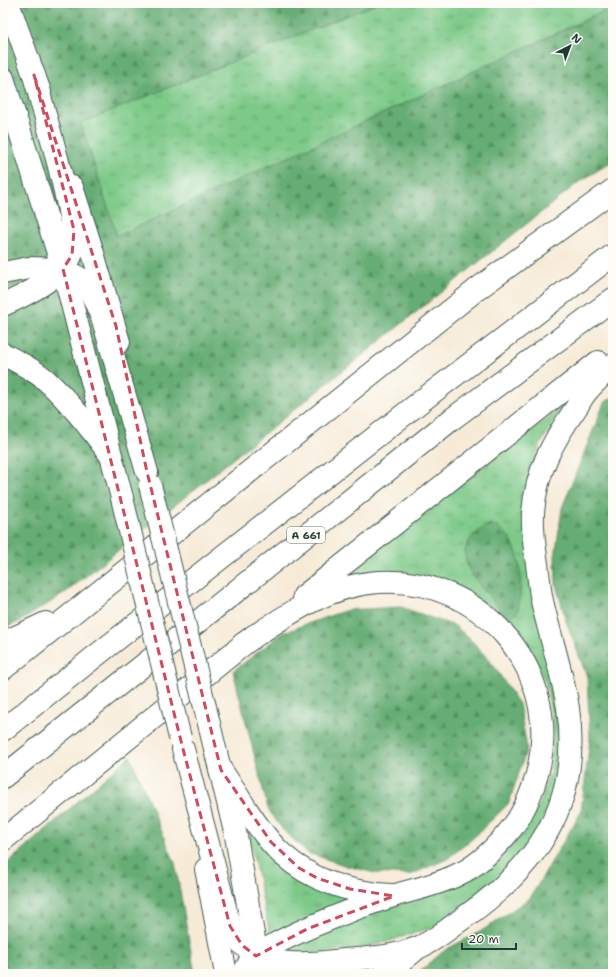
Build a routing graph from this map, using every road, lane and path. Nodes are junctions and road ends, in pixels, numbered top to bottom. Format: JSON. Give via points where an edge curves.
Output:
{"nodes":[{"id":1,"x":8,"y":3,"type":"edge"},
{"id":2,"x":34,"y":75,"type":"junction"},
{"id":3,"x":3,"y":78,"type":"edge"},
{"id":4,"x":613,"y":190,"type":"edge"},
{"id":5,"x":613,"y":255,"type":"edge"},
{"id":6,"x":64,"y":269,"type":"junction"},
{"id":7,"x":3,"y":273,"type":"edge"},
{"id":8,"x":613,"y":299,"type":"edge"},
{"id":9,"x":3,"y":305,"type":"edge"},
{"id":10,"x":613,"y":350,"type":"edge"},
{"id":11,"x":3,"y":354,"type":"edge"},
{"id":12,"x":613,"y":365,"type":"edge"},
{"id":13,"x":111,"y":456,"type":"junction"},
{"id":14,"x":149,"y":479,"type":"junction"},
{"id":15,"x":88,"y":601,"type":"junction"},
{"id":16,"x":3,"y":642,"type":"edge"},
{"id":17,"x":243,"y":644,"type":"junction"},
{"id":18,"x":3,"y":669,"type":"edge"},
{"id":19,"x":3,"y":730,"type":"edge"},
{"id":20,"x":182,"y":744,"type":"junction"},
{"id":21,"x":221,"y":770,"type":"junction"},
{"id":22,"x":3,"y":776,"type":"edge"},
{"id":23,"x":3,"y":840,"type":"edge"},
{"id":24,"x":394,"y":896,"type":"junction"},
{"id":25,"x":417,"y":948,"type":"junction"},
{"id":26,"x":258,"y":965,"type":"edge"},
{"id":27,"x":226,"y":974,"type":"edge"},
{"id":28,"x":244,"y":974,"type":"edge"},
{"id":29,"x":386,"y":974,"type":"edge"}],
"edges":[{"from":1,"to":2,"type":"main road"},
{"from":2,"to":6,"type":"main road","via":[[74,230],[72,255]]},
{"from":2,"to":14,"type":"main road","via":[[116,326]]},
{"from":3,"to":6,"type":"main road"},
{"from":4,"to":15,"type":"main road","via":[[476,290]]},
{"from":5,"to":19,"type":"main road","number":"A 661","via":[[426,397]]},
{"from":6,"to":7,"type":"main road","via":[[29,268]]},
{"from":6,"to":9,"type":"main road"},
{"from":6,"to":13,"type":"main road"},
{"from":6,"to":14,"type":"main road","via":[[83,280],[97,303],[121,377]]},
{"from":8,"to":22,"type":"main road","number":"A 661","via":[[452,419]]},
{"from":10,"to":17,"type":"main road"},
{"from":11,"to":13,"type":"main road","via":[[47,381],[91,428]]},
{"from":12,"to":25,"type":"main road","via":[[586,391],[563,425],[547,455],[534,501],[533,527],[541,596],[563,683],[570,726],[570,760],[561,800],[548,831],[519,872],[485,903]]},
{"from":13,"to":20,"type":"main road","bridge":true},
{"from":14,"to":21,"type":"main road","bridge":true},
{"from":15,"to":16,"type":"main road","via":[[16,638]]},
{"from":15,"to":18,"type":"main road"},
{"from":17,"to":23,"type":"main road"},
{"from":17,"to":24,"type":"main road","via":[[286,615],[328,593],[356,585],[395,582],[429,586],[467,602],[496,625],[520,655],[539,702],[543,739],[531,797],[516,823],[493,849],[461,873],[417,891]]},
{"from":20,"to":26,"type":"main road","via":[[230,926],[234,936]]},
{"from":20,"to":27,"type":"main road"},
{"from":21,"to":24,"type":"main road","via":[[271,842],[299,868],[345,888]]},
{"from":21,"to":26,"type":"main road","via":[[236,836]]},
{"from":24,"to":26,"type":"main road","via":[[307,929],[271,946]]},
{"from":25,"to":26,"type":"main road","via":[[373,957],[325,962],[273,961]]},
{"from":25,"to":29,"type":"main road"},
{"from":26,"to":28,"type":"main road","via":[[249,962]]}]}
